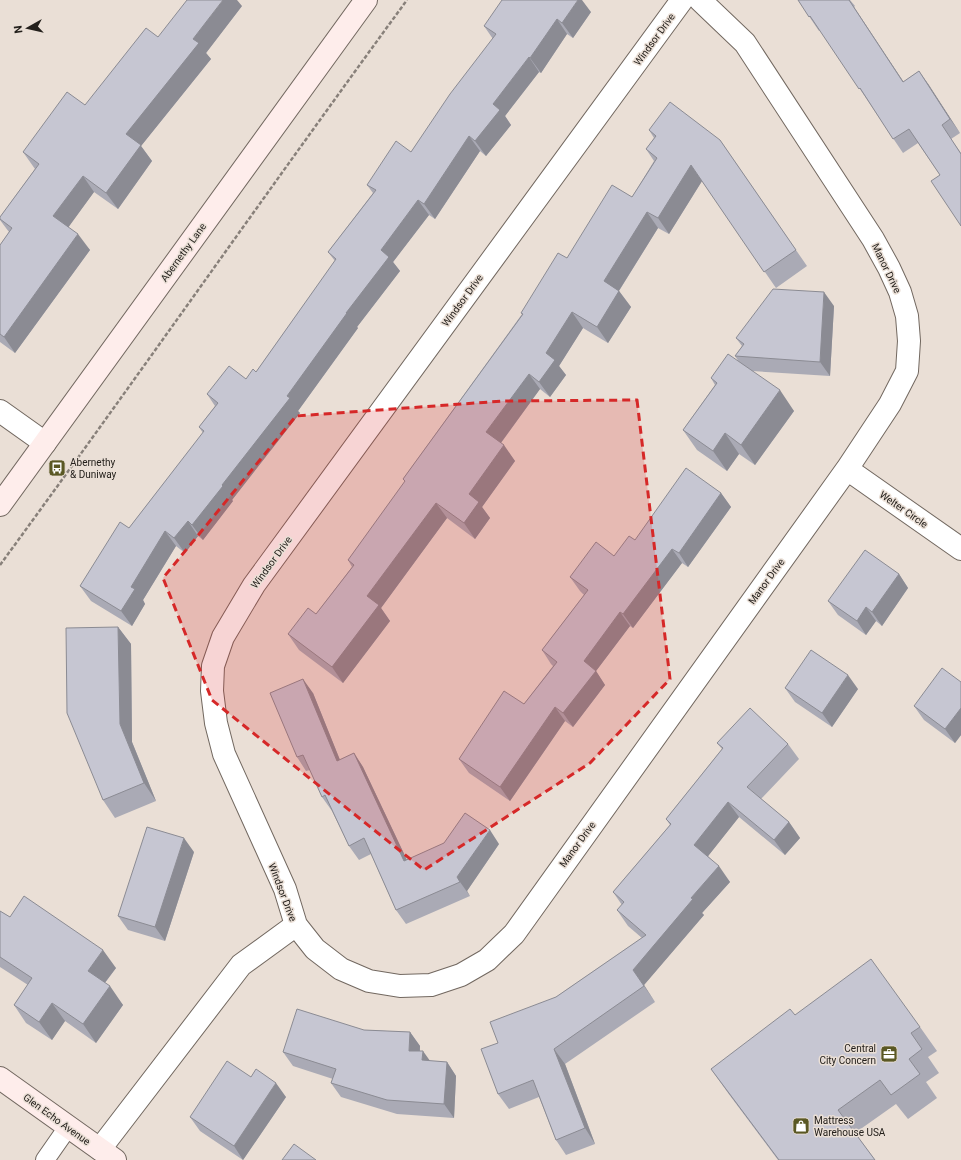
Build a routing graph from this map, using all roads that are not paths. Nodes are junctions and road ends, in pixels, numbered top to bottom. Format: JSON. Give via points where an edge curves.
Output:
{"nodes":[{"id":1,"x":366,"y":0,"type":"edge"},
{"id":2,"x":682,"y":0,"type":"edge"},
{"id":3,"x":700,"y":0,"type":"edge"},
{"id":4,"x":0,"y":411,"type":"edge"},
{"id":5,"x":45,"y":443,"type":"junction"},
{"id":6,"x":846,"y":469,"type":"junction"},
{"id":7,"x":0,"y":505,"type":"edge"},
{"id":8,"x":961,"y":549,"type":"edge"},
{"id":9,"x":296,"y":926,"type":"junction"},
{"id":10,"x":0,"y":1078,"type":"edge"},
{"id":11,"x":68,"y":1127,"type":"junction"},
{"id":12,"x":107,"y":1155,"type":"edge"},
{"id":13,"x":45,"y":1160,"type":"edge"}],
"edges":[{"from":1,"to":5,"type":"street","name":"Abernethy Lane"},
{"from":2,"to":9,"type":"street","name":"Windsor Drive","via":[[254,585],[223,636],[213,666],[212,690],[218,731],[224,754],[285,890]]},
{"from":3,"to":6,"type":"street","name":"Manor Drive","via":[[745,43],[873,239],[900,292],[907,316],[910,342],[907,371],[890,404]]},
{"from":4,"to":5,"type":"street"},
{"from":5,"to":7,"type":"street","name":"Abernethy Lane"},
{"from":6,"to":8,"type":"street","name":"Welter Circle"},
{"from":6,"to":9,"type":"street","name":"Manor Drive","via":[[514,934],[487,960],[461,975],[431,985],[400,986],[368,981],[341,969],[315,949]]},
{"from":9,"to":12,"type":"street","name":"Windsor Drive","via":[[241,964]]},
{"from":10,"to":11,"type":"street","name":"Glen Echo Avenue"},
{"from":11,"to":12,"type":"street","name":"Glen Echo Avenue"},
{"from":11,"to":13,"type":"lane"}]}
